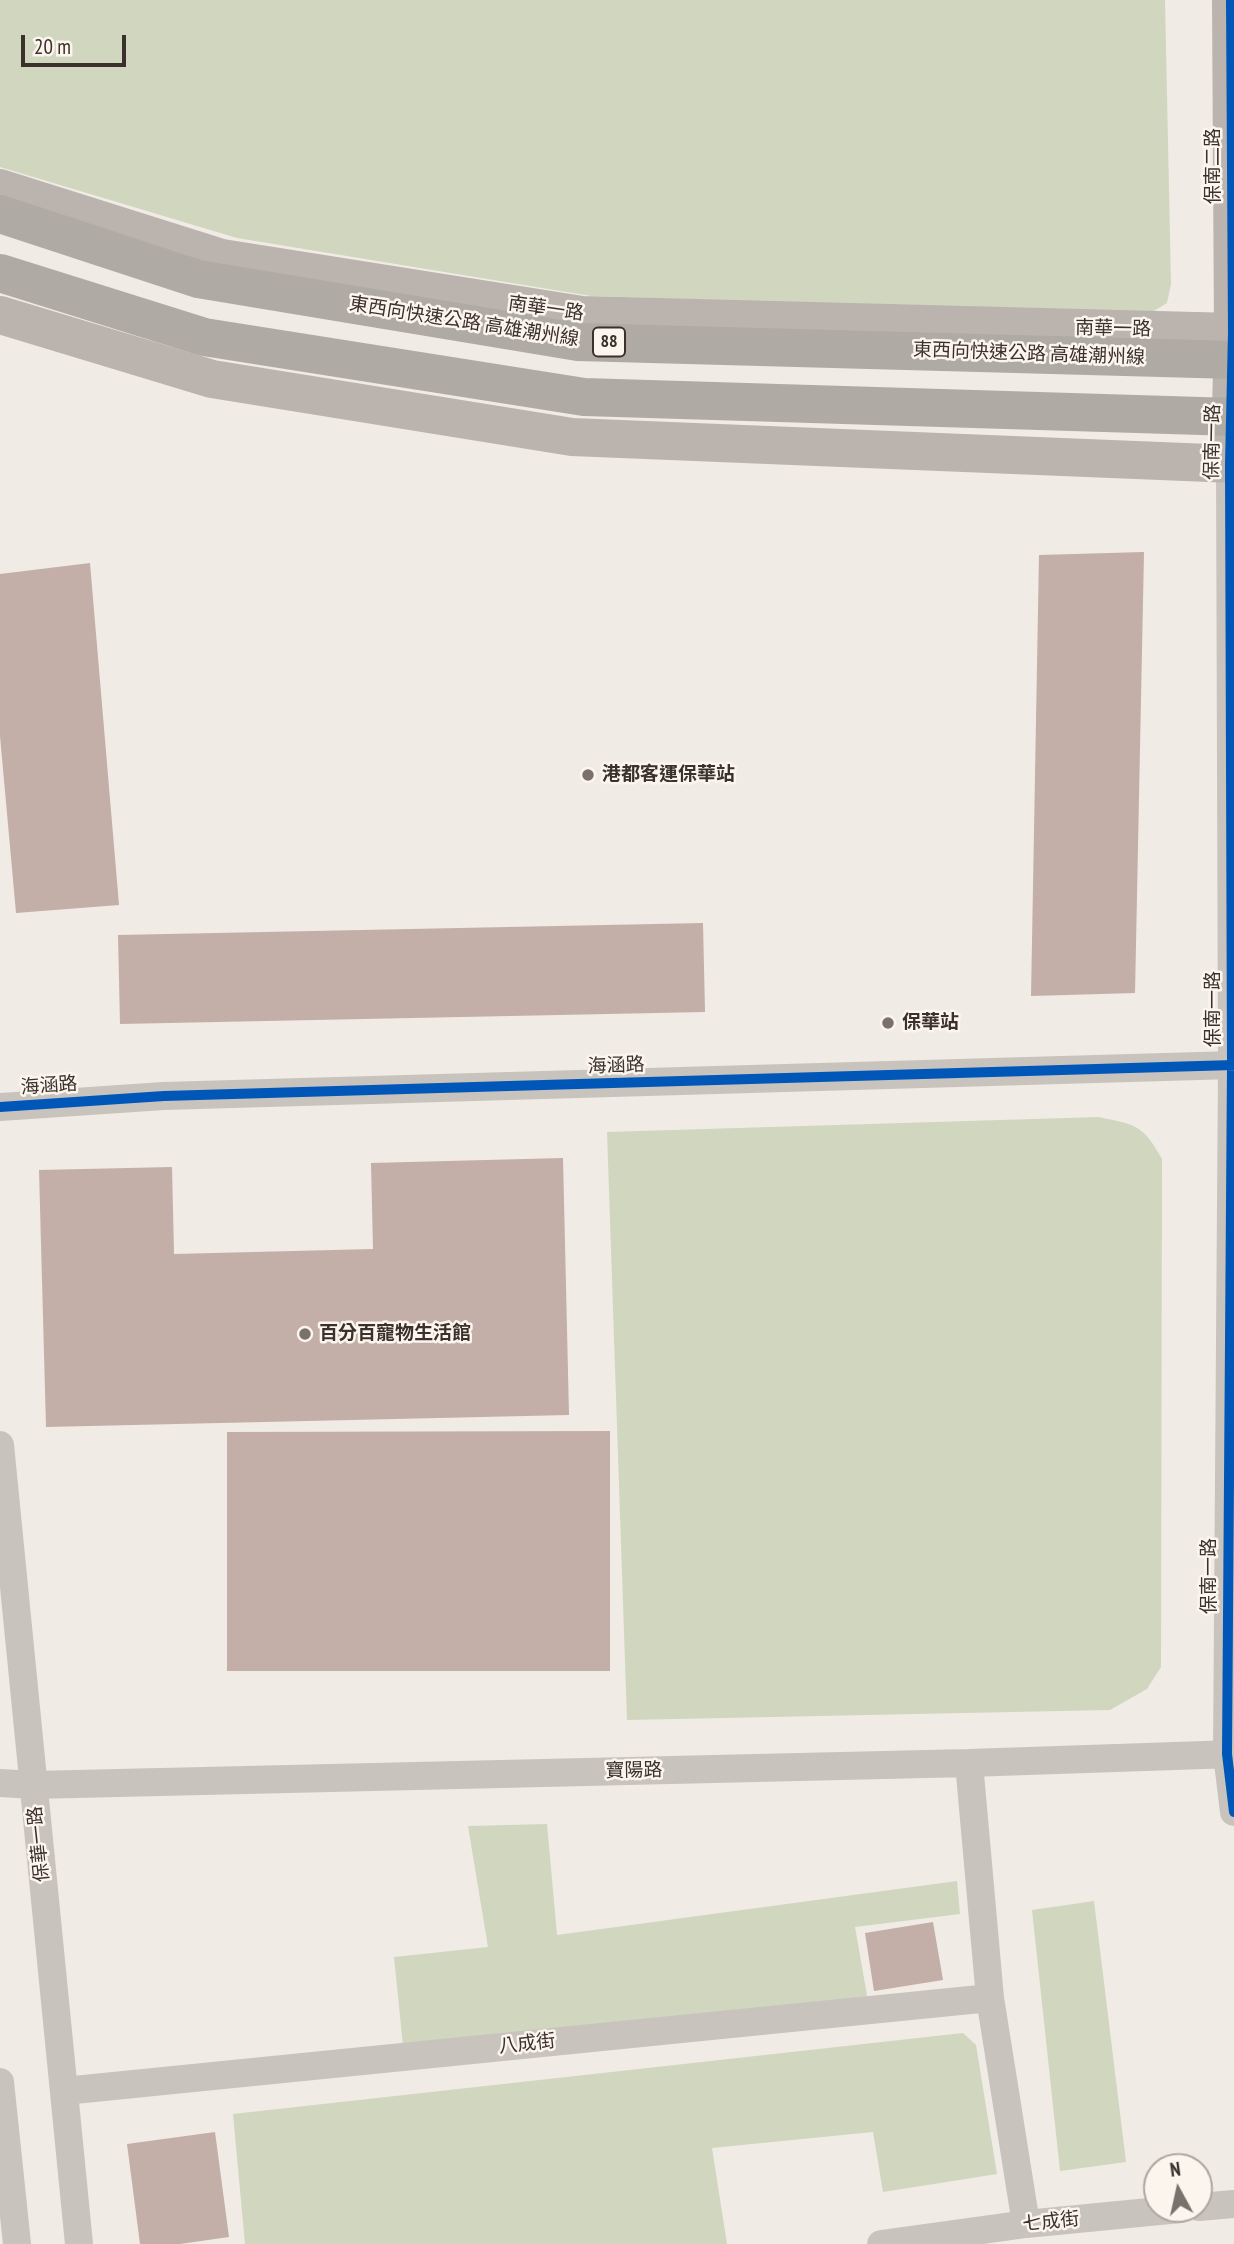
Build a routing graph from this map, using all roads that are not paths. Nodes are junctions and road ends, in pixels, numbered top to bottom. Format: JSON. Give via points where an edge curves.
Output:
{"nodes":[{"id":1,"x":1231,"y":0,"type":"edge"},
{"id":2,"x":0,"y":188,"type":"edge"},
{"id":3,"x":0,"y":215,"type":"edge"},
{"id":4,"x":0,"y":273,"type":"edge"},
{"id":5,"x":0,"y":315,"type":"edge"},
{"id":6,"x":1233,"y":341,"type":"edge"},
{"id":7,"x":1234,"y":417,"type":"edge"},
{"id":8,"x":1232,"y":464,"type":"edge"},
{"id":9,"x":1233,"y":1066,"type":"edge"},
{"id":10,"x":0,"y":1107,"type":"edge"},
{"id":11,"x":0,"y":1445,"type":"edge"},
{"id":12,"x":1230,"y":1754,"type":"edge"},
{"id":13,"x":969,"y":1763,"type":"junction"},
{"id":14,"x":0,"y":1783,"type":"edge"},
{"id":15,"x":33,"y":1784,"type":"junction"},
{"id":16,"x":1234,"y":1812,"type":"edge"},
{"id":17,"x":990,"y":1998,"type":"junction"},
{"id":18,"x":0,"y":2090,"type":"edge"},
{"id":19,"x":64,"y":2091,"type":"junction"},
{"id":20,"x":1234,"y":2204,"type":"edge"},
{"id":21,"x":1213,"y":2206,"type":"edge"},
{"id":22,"x":1143,"y":2213,"type":"edge"},
{"id":23,"x":1026,"y":2224,"type":"junction"},
{"id":24,"x":17,"y":2244,"type":"edge"},
{"id":25,"x":79,"y":2244,"type":"edge"},
{"id":26,"x":881,"y":2244,"type":"edge"}],
"edges":[{"from":1,"to":6,"type":"main road","name":"保南二路"},
{"from":2,"to":6,"type":"main road","name":"南華一路","via":[[222,258],[582,315]]},
{"from":3,"to":6,"type":"highway","name":"東西向快速公路 高雄潮州線","number":"88","bridge":true,"via":[[198,279],[578,342]]},
{"from":4,"to":7,"type":"highway","bridge":true,"via":[[204,337],[584,397]]},
{"from":5,"to":8,"type":"main road","via":[[212,380],[572,437]]},
{"from":6,"to":8,"type":"main road","name":"保南一路"},
{"from":8,"to":9,"type":"street","name":"保南一路"},
{"from":9,"to":10,"type":"street","name":"海涵路","via":[[178,1096]]},
{"from":9,"to":12,"type":"street","name":"保南一路"},
{"from":11,"to":15,"type":"street","name":"保華一路"},
{"from":12,"to":13,"type":"street","name":"寶陽路"},
{"from":12,"to":16,"type":"street","name":"保南一路"},
{"from":13,"to":15,"type":"street","name":"寶陽路"},
{"from":13,"to":17,"type":"street"},
{"from":14,"to":15,"type":"street","name":"寶陽路"},
{"from":15,"to":19,"type":"street","name":"保華一路"},
{"from":17,"to":19,"type":"street","name":"八成街"},
{"from":17,"to":23,"type":"street"},
{"from":18,"to":24,"type":"street"},
{"from":19,"to":25,"type":"street","name":"保華一路"},
{"from":20,"to":21,"type":"street"},
{"from":22,"to":23,"type":"street","name":"七成街"},
{"from":23,"to":26,"type":"street","name":"七成街"}]}
